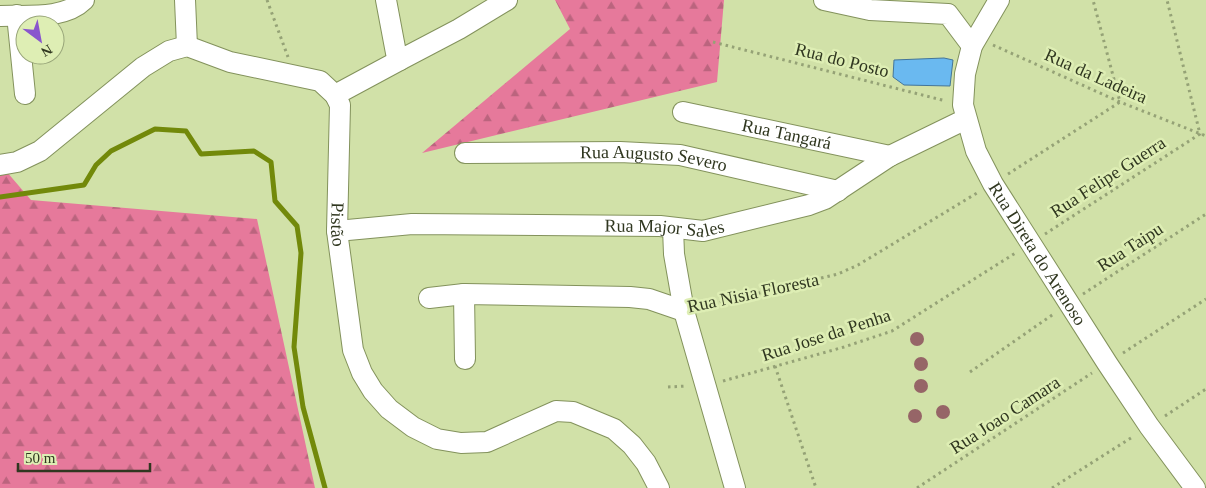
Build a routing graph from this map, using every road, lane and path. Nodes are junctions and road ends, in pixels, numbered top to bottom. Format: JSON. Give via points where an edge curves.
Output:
{"nodes":[{"id":1,"x":84,"y":0,"type":"edge"},
{"id":2,"x":185,"y":0,"type":"edge"},
{"id":3,"x":267,"y":0,"type":"edge"},
{"id":4,"x":386,"y":0,"type":"edge"},
{"id":5,"x":508,"y":0,"type":"edge"},
{"id":6,"x":824,"y":0,"type":"edge"},
{"id":7,"x":999,"y":0,"type":"edge"},
{"id":8,"x":1093,"y":0,"type":"edge"},
{"id":9,"x":1167,"y":0,"type":"edge"},
{"id":10,"x":946,"y":7,"type":"edge"},
{"id":11,"x":9,"y":15,"type":"edge"},
{"id":12,"x":713,"y":42,"type":"dead end"},
{"id":13,"x":974,"y":42,"type":"junction"},
{"id":14,"x":187,"y":46,"type":"junction"},
{"id":15,"x":400,"y":60,"type":"junction"},
{"id":16,"x":294,"y":74,"type":"junction"},
{"id":17,"x":25,"y":94,"type":"dead end"},
{"id":18,"x":335,"y":95,"type":"junction"},
{"id":19,"x":1120,"y":102,"type":"junction"},
{"id":20,"x":684,"y":112,"type":"dead end"},
{"id":21,"x":964,"y":112,"type":"junction"},
{"id":22,"x":1200,"y":134,"type":"junction"},
{"id":23,"x":1206,"y":136,"type":"edge"},
{"id":24,"x":466,"y":153,"type":"dead end"},
{"id":25,"x":890,"y":156,"type":"junction"},
{"id":26,"x":0,"y":165,"type":"edge"},
{"id":27,"x":993,"y":184,"type":"junction"},
{"id":28,"x":838,"y":191,"type":"junction"},
{"id":29,"x":1206,"y":214,"type":"edge"},
{"id":30,"x":673,"y":228,"type":"junction"},
{"id":31,"x":337,"y":231,"type":"junction"},
{"id":32,"x":1031,"y":243,"type":"junction"},
{"id":33,"x":464,"y":294,"type":"junction"},
{"id":34,"x":429,"y":298,"type":"dead end"},
{"id":35,"x":1206,"y":299,"type":"edge"},
{"id":36,"x":1069,"y":303,"type":"junction"},
{"id":37,"x":684,"y":311,"type":"junction"},
{"id":38,"x":465,"y":358,"type":"dead end"},
{"id":39,"x":1107,"y":364,"type":"junction"},
{"id":40,"x":775,"y":366,"type":"junction"},
{"id":41,"x":970,"y":372,"type":"dead end"},
{"id":42,"x":707,"y":385,"type":"junction"},
{"id":43,"x":668,"y":387,"type":"dead end"},
{"id":44,"x":1206,"y":389,"type":"edge"},
{"id":45,"x":1149,"y":426,"type":"junction"},
{"id":46,"x":659,"y":488,"type":"edge"},
{"id":47,"x":735,"y":488,"type":"edge"},
{"id":48,"x":816,"y":488,"type":"edge"},
{"id":49,"x":917,"y":488,"type":"edge"},
{"id":50,"x":1052,"y":488,"type":"edge"},
{"id":51,"x":1196,"y":488,"type":"edge"}],
"edges":[{"from":1,"to":11,"type":"street","via":[[69,11]]},
{"from":2,"to":14,"type":"street"},
{"from":3,"to":16,"type":"path"},
{"from":4,"to":15,"type":"street"},
{"from":5,"to":15,"type":"street"},
{"from":6,"to":10,"type":"street","via":[[870,10]]},
{"from":7,"to":13,"type":"street","name":"Rua Direta do Arenoso"},
{"from":8,"to":19,"type":"path"},
{"from":9,"to":22,"type":"path"},
{"from":10,"to":13,"type":"street"},
{"from":11,"to":17,"type":"street"},
{"from":12,"to":21,"type":"path","name":"Rua do Posto"},
{"from":13,"to":19,"type":"path","name":"Rua da Ladeira"},
{"from":13,"to":21,"type":"street","name":"Rua Direta do Arenoso","via":[[965,74]]},
{"from":14,"to":16,"type":"street","via":[[230,62]]},
{"from":14,"to":26,"type":"street","via":[[169,51],[143,67],[40,151]]},
{"from":15,"to":18,"type":"street"},
{"from":16,"to":18,"type":"street","via":[[320,81]]},
{"from":18,"to":31,"type":"street","name":"Pistão","via":[[340,106]]},
{"from":19,"to":22,"type":"path","name":"Rua da Ladeira"},
{"from":19,"to":27,"type":"path","name":"Rua Nisia Floresta"},
{"from":20,"to":25,"type":"street","name":"Rua Tangará"},
{"from":21,"to":25,"type":"street","name":"Rua Major Sales"},
{"from":21,"to":27,"type":"street","name":"Rua Direta do Arenoso","via":[[976,152]]},
{"from":22,"to":23,"type":"path","name":"Rua da Ladeira"},
{"from":22,"to":32,"type":"path","name":"Rua Felipe Guerra"},
{"from":24,"to":28,"type":"street","name":"Rua Augusto Severo","via":[[680,155]]},
{"from":25,"to":28,"type":"street","name":"Rua Major Sales"},
{"from":27,"to":32,"type":"street","name":"Rua Direta do Arenoso"},
{"from":27,"to":37,"type":"path","name":"Rua Nisia Floresta","via":[[858,266],[838,274]]},
{"from":28,"to":30,"type":"street","name":"Rua Major Sales","via":[[809,205],[717,228]]},
{"from":29,"to":36,"type":"path","name":"Rua Taipu"},
{"from":30,"to":31,"type":"street","name":"Rua Major Sales","via":[[412,224]]},
{"from":30,"to":37,"type":"street"},
{"from":31,"to":46,"type":"street","name":"Pistão","via":[[353,350],[362,373],[389,409],[413,427],[437,438],[461,443],[487,442],[556,412],[573,412],[614,429],[646,463]]},
{"from":32,"to":36,"type":"street","name":"Rua Direta do Arenoso"},
{"from":32,"to":40,"type":"path","name":"Rua Jose da Penha","via":[[892,331]]},
{"from":33,"to":34,"type":"street","name":"Rua Nisia Floresta"},
{"from":33,"to":37,"type":"street","name":"Rua Nisia Floresta","via":[[630,297],[649,299]]},
{"from":33,"to":38,"type":"street"},
{"from":35,"to":39,"type":"path","name":"Rua Joao Camara"},
{"from":36,"to":39,"type":"street","name":"Rua Direta do Arenoso"},
{"from":36,"to":41,"type":"path","name":"Rua Taipu"},
{"from":37,"to":42,"type":"street"},
{"from":39,"to":45,"type":"street","name":"Rua Direta do Arenoso"},
{"from":39,"to":49,"type":"path","name":"Rua Joao Camara"},
{"from":40,"to":42,"type":"path","name":"Rua Jose da Penha"},
{"from":40,"to":48,"type":"path"},
{"from":42,"to":43,"type":"path","name":"Rua Jose da Penha"},
{"from":42,"to":47,"type":"street"},
{"from":44,"to":45,"type":"path"},
{"from":45,"to":50,"type":"path"},
{"from":45,"to":51,"type":"street","name":"Rua Direta do Arenoso"}]}
